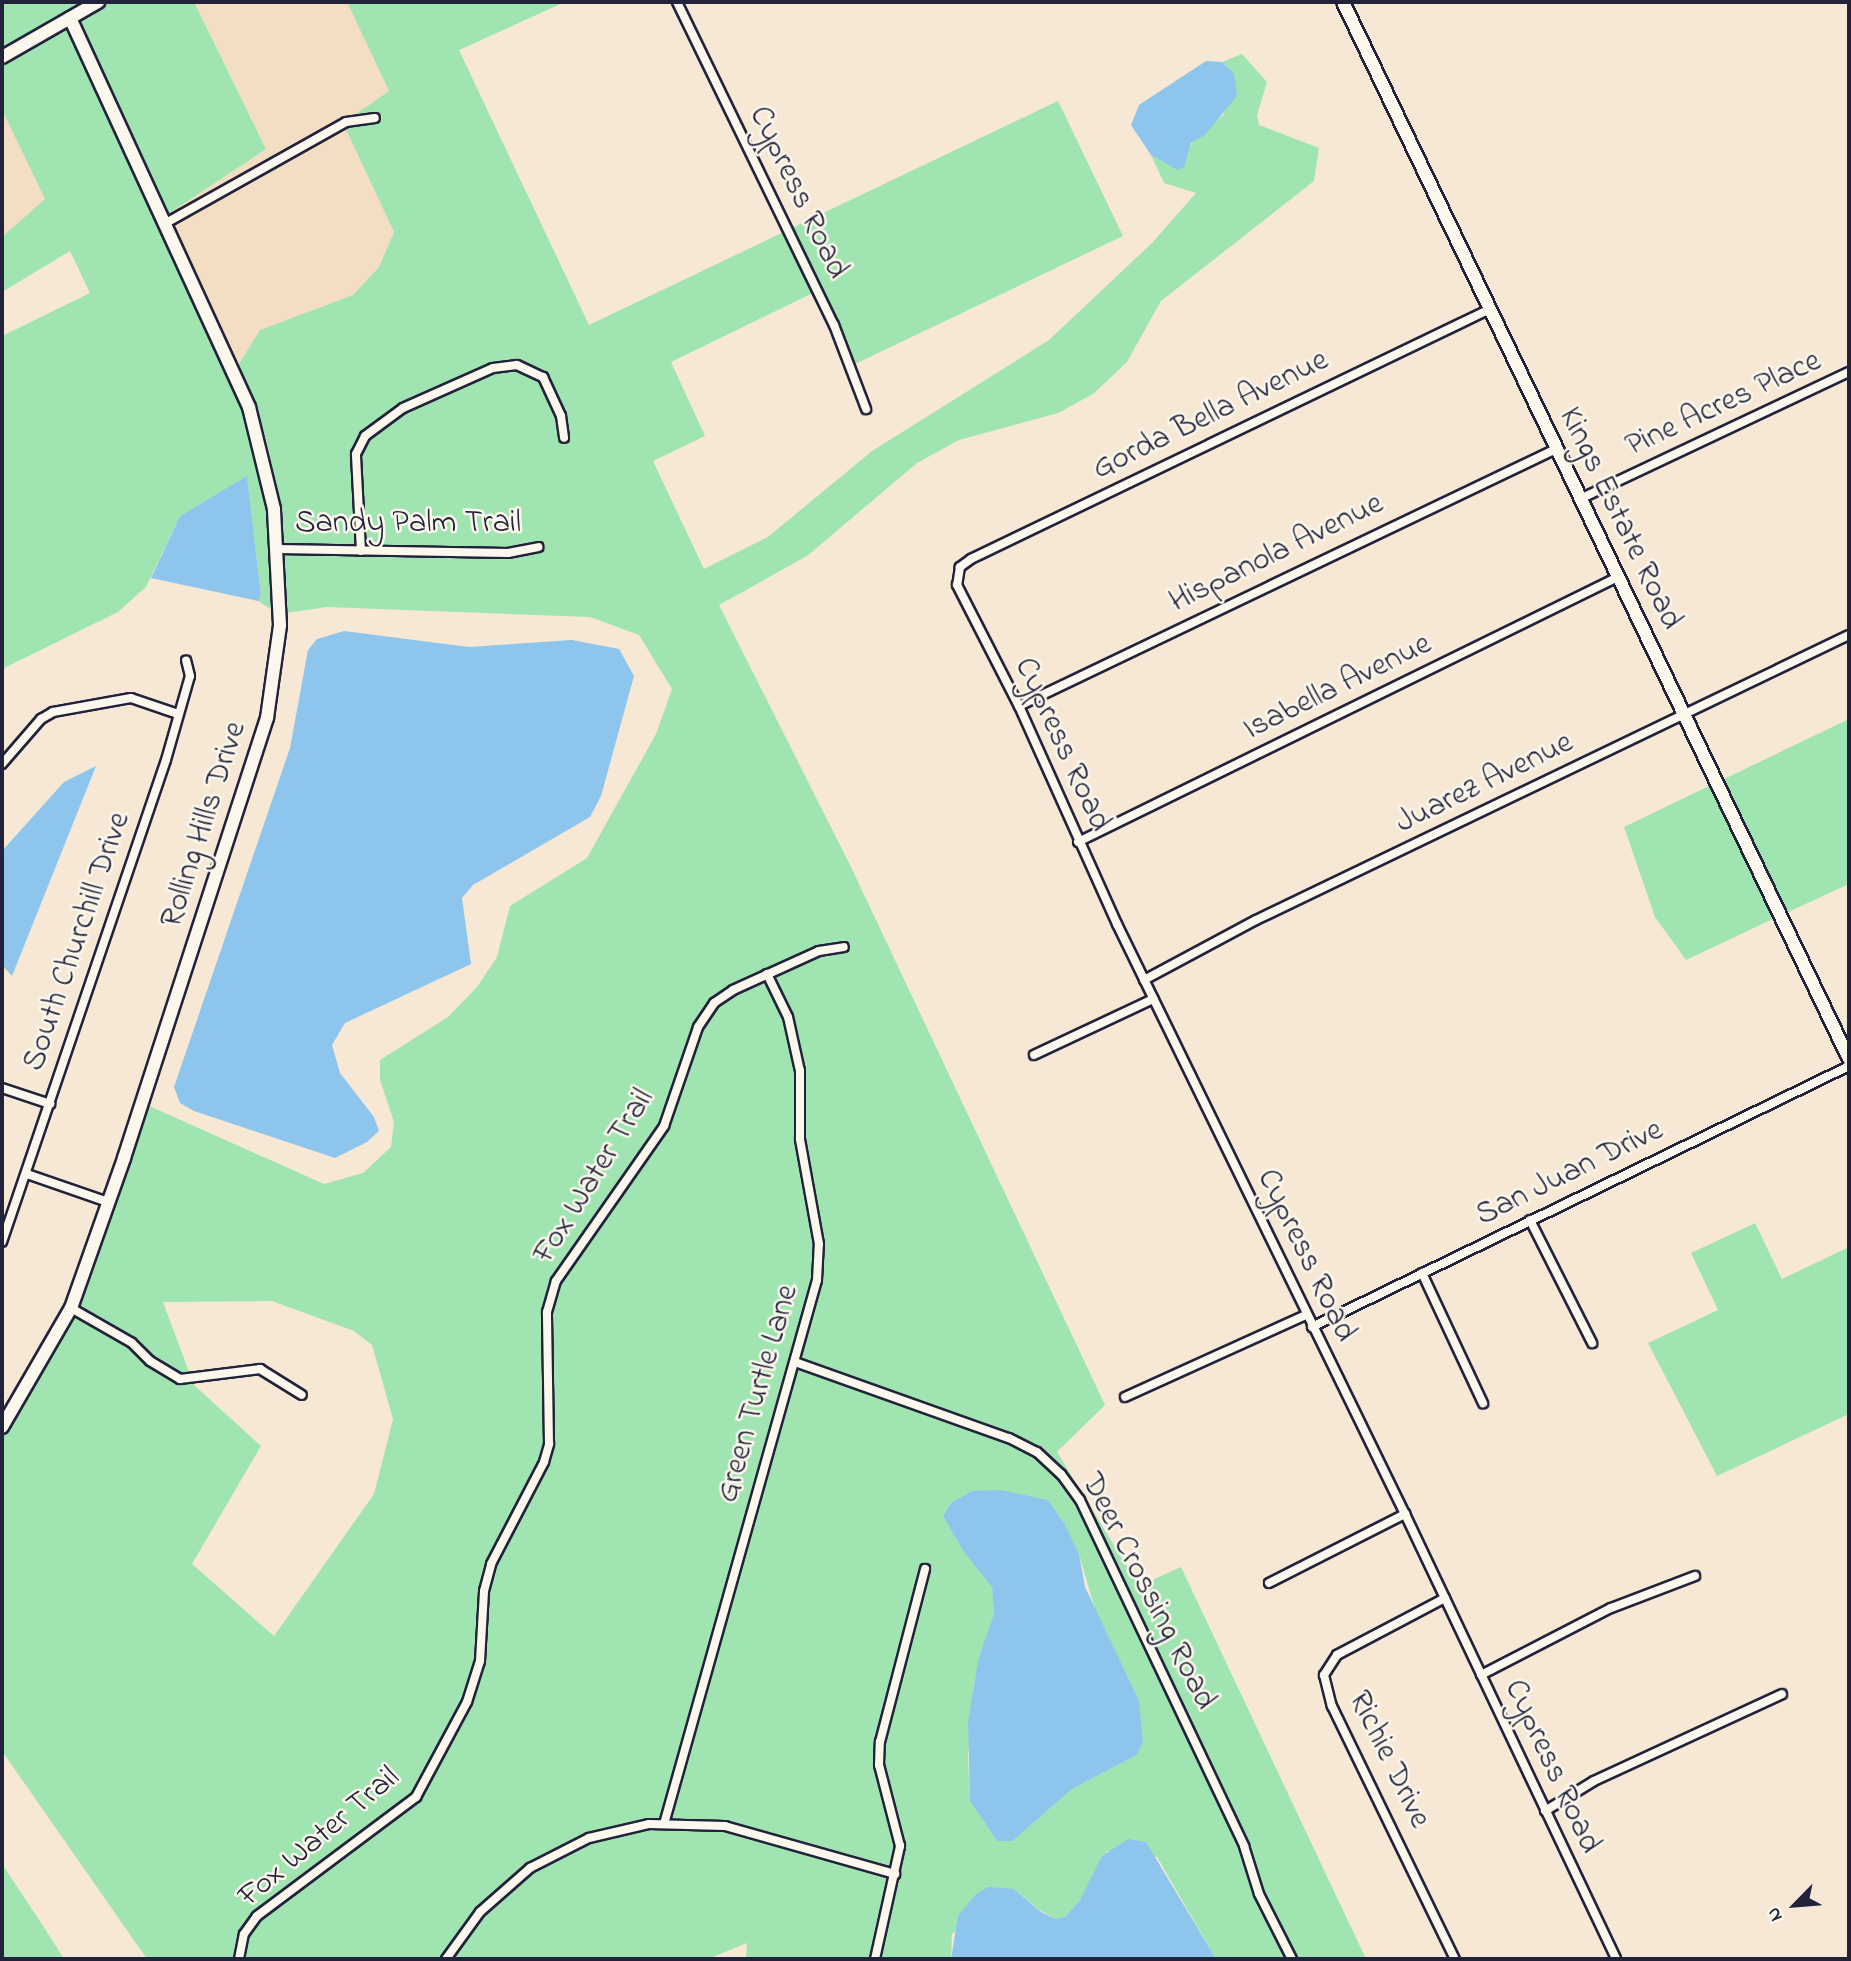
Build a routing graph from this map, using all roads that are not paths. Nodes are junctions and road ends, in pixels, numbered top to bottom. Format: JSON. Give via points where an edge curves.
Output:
{"nodes":[{"id":1,"x":98,"y":2,"type":"edge"},
{"id":2,"x":677,"y":2,"type":"edge"},
{"id":3,"x":1343,"y":2,"type":"edge"},
{"id":4,"x":70,"y":18,"type":"junction"},
{"id":5,"x":2,"y":57,"type":"edge"},
{"id":6,"x":375,"y":118,"type":"dead end"},
{"id":7,"x":166,"y":223,"type":"junction"},
{"id":8,"x":1490,"y":309,"type":"junction"},
{"id":9,"x":1849,"y":372,"type":"edge"},
{"id":10,"x":866,"y":409,"type":"dead end"},
{"id":11,"x":564,"y":438,"type":"dead end"},
{"id":12,"x":1556,"y":449,"type":"junction"},
{"id":13,"x":1580,"y":499,"type":"junction"},
{"id":14,"x":538,"y":547,"type":"dead end"},
{"id":15,"x":278,"y":549,"type":"junction"},
{"id":16,"x":361,"y":551,"type":"junction"},
{"id":17,"x":958,"y":572,"type":"joint"},
{"id":18,"x":1618,"y":577,"type":"junction"},
{"id":19,"x":1849,"y":635,"type":"edge"},
{"id":20,"x":186,"y":660,"type":"dead end"},
{"id":21,"x":1019,"y":706,"type":"junction"},
{"id":22,"x":178,"y":714,"type":"junction"},
{"id":23,"x":1684,"y":715,"type":"junction"},
{"id":24,"x":2,"y":764,"type":"edge"},
{"id":25,"x":1078,"y":842,"type":"junction"},
{"id":26,"x":844,"y":947,"type":"dead end"},
{"id":27,"x":767,"y":974,"type":"junction"},
{"id":28,"x":1144,"y":980,"type":"junction"},
{"id":29,"x":1153,"y":999,"type":"junction"},
{"id":30,"x":1034,"y":1055,"type":"dead end"},
{"id":31,"x":1849,"y":1059,"type":"edge"},
{"id":32,"x":1849,"y":1066,"type":"edge"},
{"id":33,"x":2,"y":1088,"type":"edge"},
{"id":34,"x":50,"y":1104,"type":"junction"},
{"id":35,"x":27,"y":1174,"type":"junction"},
{"id":36,"x":108,"y":1202,"type":"junction"},
{"id":37,"x":1530,"y":1220,"type":"junction"},
{"id":38,"x":2,"y":1239,"type":"edge"},
{"id":39,"x":1422,"y":1273,"type":"junction"},
{"id":40,"x":71,"y":1308,"type":"junction"},
{"id":41,"x":1306,"y":1315,"type":"junction"},
{"id":42,"x":1312,"y":1327,"type":"junction"},
{"id":43,"x":1592,"y":1343,"type":"dead end"},
{"id":44,"x":795,"y":1362,"type":"junction"},
{"id":45,"x":302,"y":1395,"type":"dead end"},
{"id":46,"x":1125,"y":1397,"type":"dead end"},
{"id":47,"x":1483,"y":1403,"type":"dead end"},
{"id":48,"x":2,"y":1427,"type":"edge"},
{"id":49,"x":1405,"y":1514,"type":"junction"},
{"id":50,"x":925,"y":1569,"type":"dead end"},
{"id":51,"x":1695,"y":1576,"type":"dead end"},
{"id":52,"x":1269,"y":1583,"type":"dead end"},
{"id":53,"x":1445,"y":1598,"type":"junction"},
{"id":54,"x":1481,"y":1675,"type":"junction"},
{"id":55,"x":1782,"y":1694,"type":"dead end"},
{"id":56,"x":1545,"y":1811,"type":"junction"},
{"id":57,"x":664,"y":1824,"type":"junction"},
{"id":58,"x":895,"y":1874,"type":"junction"},
{"id":59,"x":239,"y":1959,"type":"edge"},
{"id":60,"x":446,"y":1959,"type":"edge"},
{"id":61,"x":875,"y":1959,"type":"edge"},
{"id":62,"x":1292,"y":1959,"type":"edge"},
{"id":63,"x":1455,"y":1959,"type":"edge"},
{"id":64,"x":1616,"y":1959,"type":"edge"}],
"edges":[{"from":1,"to":4,"type":"street"},
{"from":2,"to":10,"type":"street","name":"Cypress Road","via":[[834,325]]},
{"from":3,"to":8,"type":"street","name":"Kings Estate Road"},
{"from":4,"to":5,"type":"street"},
{"from":4,"to":7,"type":"street","name":"Rolling Hills Drive"},
{"from":6,"to":7,"type":"street","via":[[345,122]]},
{"from":7,"to":15,"type":"street","name":"Rolling Hills Drive","via":[[249,407],[268,477]]},
{"from":8,"to":12,"type":"street","name":"Kings Estate Road"},
{"from":8,"to":17,"type":"street","name":"Gorda Bella Avenue","via":[[971,559]]},
{"from":9,"to":13,"type":"street","name":"Pine Acres Place"},
{"from":11,"to":16,"type":"street","via":[[548,385],[517,365],[493,368],[403,408],[365,436],[356,454]]},
{"from":12,"to":13,"type":"street","name":"Kings Estate Road"},
{"from":12,"to":21,"type":"street","name":"Hispanola Avenue"},
{"from":13,"to":18,"type":"street","name":"Kings Estate Road"},
{"from":14,"to":16,"type":"street","name":"Sandy Palm Trail","via":[[508,553]]},
{"from":15,"to":16,"type":"street","name":"Sandy Palm Trail"},
{"from":15,"to":36,"type":"street","name":"Rolling Hills Drive","via":[[280,625],[267,718]]},
{"from":17,"to":21,"type":"street","name":"Cypress Road","via":[[959,591]]},
{"from":18,"to":23,"type":"street","name":"Kings Estate Road"},
{"from":18,"to":25,"type":"street","name":"Isabella Avenue"},
{"from":19,"to":23,"type":"street","name":"Juarez Avenue"},
{"from":20,"to":22,"type":"street","name":"South Churchill Drive","via":[[190,676]]},
{"from":21,"to":25,"type":"street","name":"Cypress Road"},
{"from":22,"to":24,"type":"street","via":[[131,698],[53,712],[41,719]]},
{"from":22,"to":34,"type":"street","name":"South Churchill Drive"},
{"from":23,"to":28,"type":"street","name":"Juarez Avenue","via":[[1256,920]]},
{"from":23,"to":31,"type":"street","name":"Kings Estate Road"},
{"from":25,"to":28,"type":"street","name":"Cypress Road"},
{"from":26,"to":27,"type":"street","name":"Fox Water Trail","via":[[819,951]]},
{"from":27,"to":44,"type":"street","name":"Green Turtle Lane","via":[[795,1040],[801,1148],[819,1244],[817,1280]]},
{"from":27,"to":59,"type":"street","name":"Fox Water Trail","via":[[714,1003],[698,1027],[664,1126],[556,1281],[547,1312],[550,1421],[544,1462],[491,1564],[476,1679],[428,1777],[396,1816],[257,1916],[244,1934]]},
{"from":28,"to":29,"type":"street","name":"Cypress Road"},
{"from":29,"to":30,"type":"street"},
{"from":29,"to":41,"type":"street","name":"Cypress Road"},
{"from":32,"to":37,"type":"street","name":"San Juan Drive"},
{"from":33,"to":34,"type":"street"},
{"from":34,"to":35,"type":"street","name":"South Churchill Drive"},
{"from":35,"to":36,"type":"street"},
{"from":35,"to":38,"type":"street","name":"South Churchill Drive"},
{"from":36,"to":40,"type":"street","name":"Rolling Hills Drive"},
{"from":37,"to":39,"type":"street","name":"San Juan Drive"},
{"from":37,"to":43,"type":"street"},
{"from":39,"to":42,"type":"street","name":"San Juan Drive"},
{"from":39,"to":47,"type":"street"},
{"from":40,"to":45,"type":"street","via":[[132,1343],[150,1361],[180,1379],[261,1368]]},
{"from":40,"to":48,"type":"street","name":"Rolling Hills Drive"},
{"from":41,"to":42,"type":"street","name":"Cypress Road"},
{"from":41,"to":46,"type":"street"},
{"from":42,"to":49,"type":"street","name":"Cypress Road"},
{"from":44,"to":57,"type":"street","name":"Green Turtle Lane"},
{"from":44,"to":62,"type":"street","name":"Deer Crossing Road","via":[[1009,1438],[1037,1452],[1061,1474],[1080,1500],[1244,1846],[1259,1894]]},
{"from":49,"to":52,"type":"street"},
{"from":49,"to":53,"type":"street","name":"Cypress Road"},
{"from":50,"to":58,"type":"street","via":[[880,1742],[879,1765],[900,1835]]},
{"from":51,"to":54,"type":"street","via":[[1611,1608]]},
{"from":53,"to":54,"type":"street","name":"Cypress Road"},
{"from":53,"to":63,"type":"street","name":"Richie Drive","via":[[1337,1655],[1324,1675],[1332,1706]]},
{"from":54,"to":56,"type":"street","name":"Cypress Road"},
{"from":55,"to":56,"type":"street","via":[[1594,1780]]},
{"from":56,"to":64,"type":"street","name":"Cypress Road"},
{"from":57,"to":58,"type":"street","via":[[725,1826]]},
{"from":57,"to":60,"type":"street","via":[[589,1838],[530,1868],[480,1912]]},
{"from":58,"to":61,"type":"street"}]}
